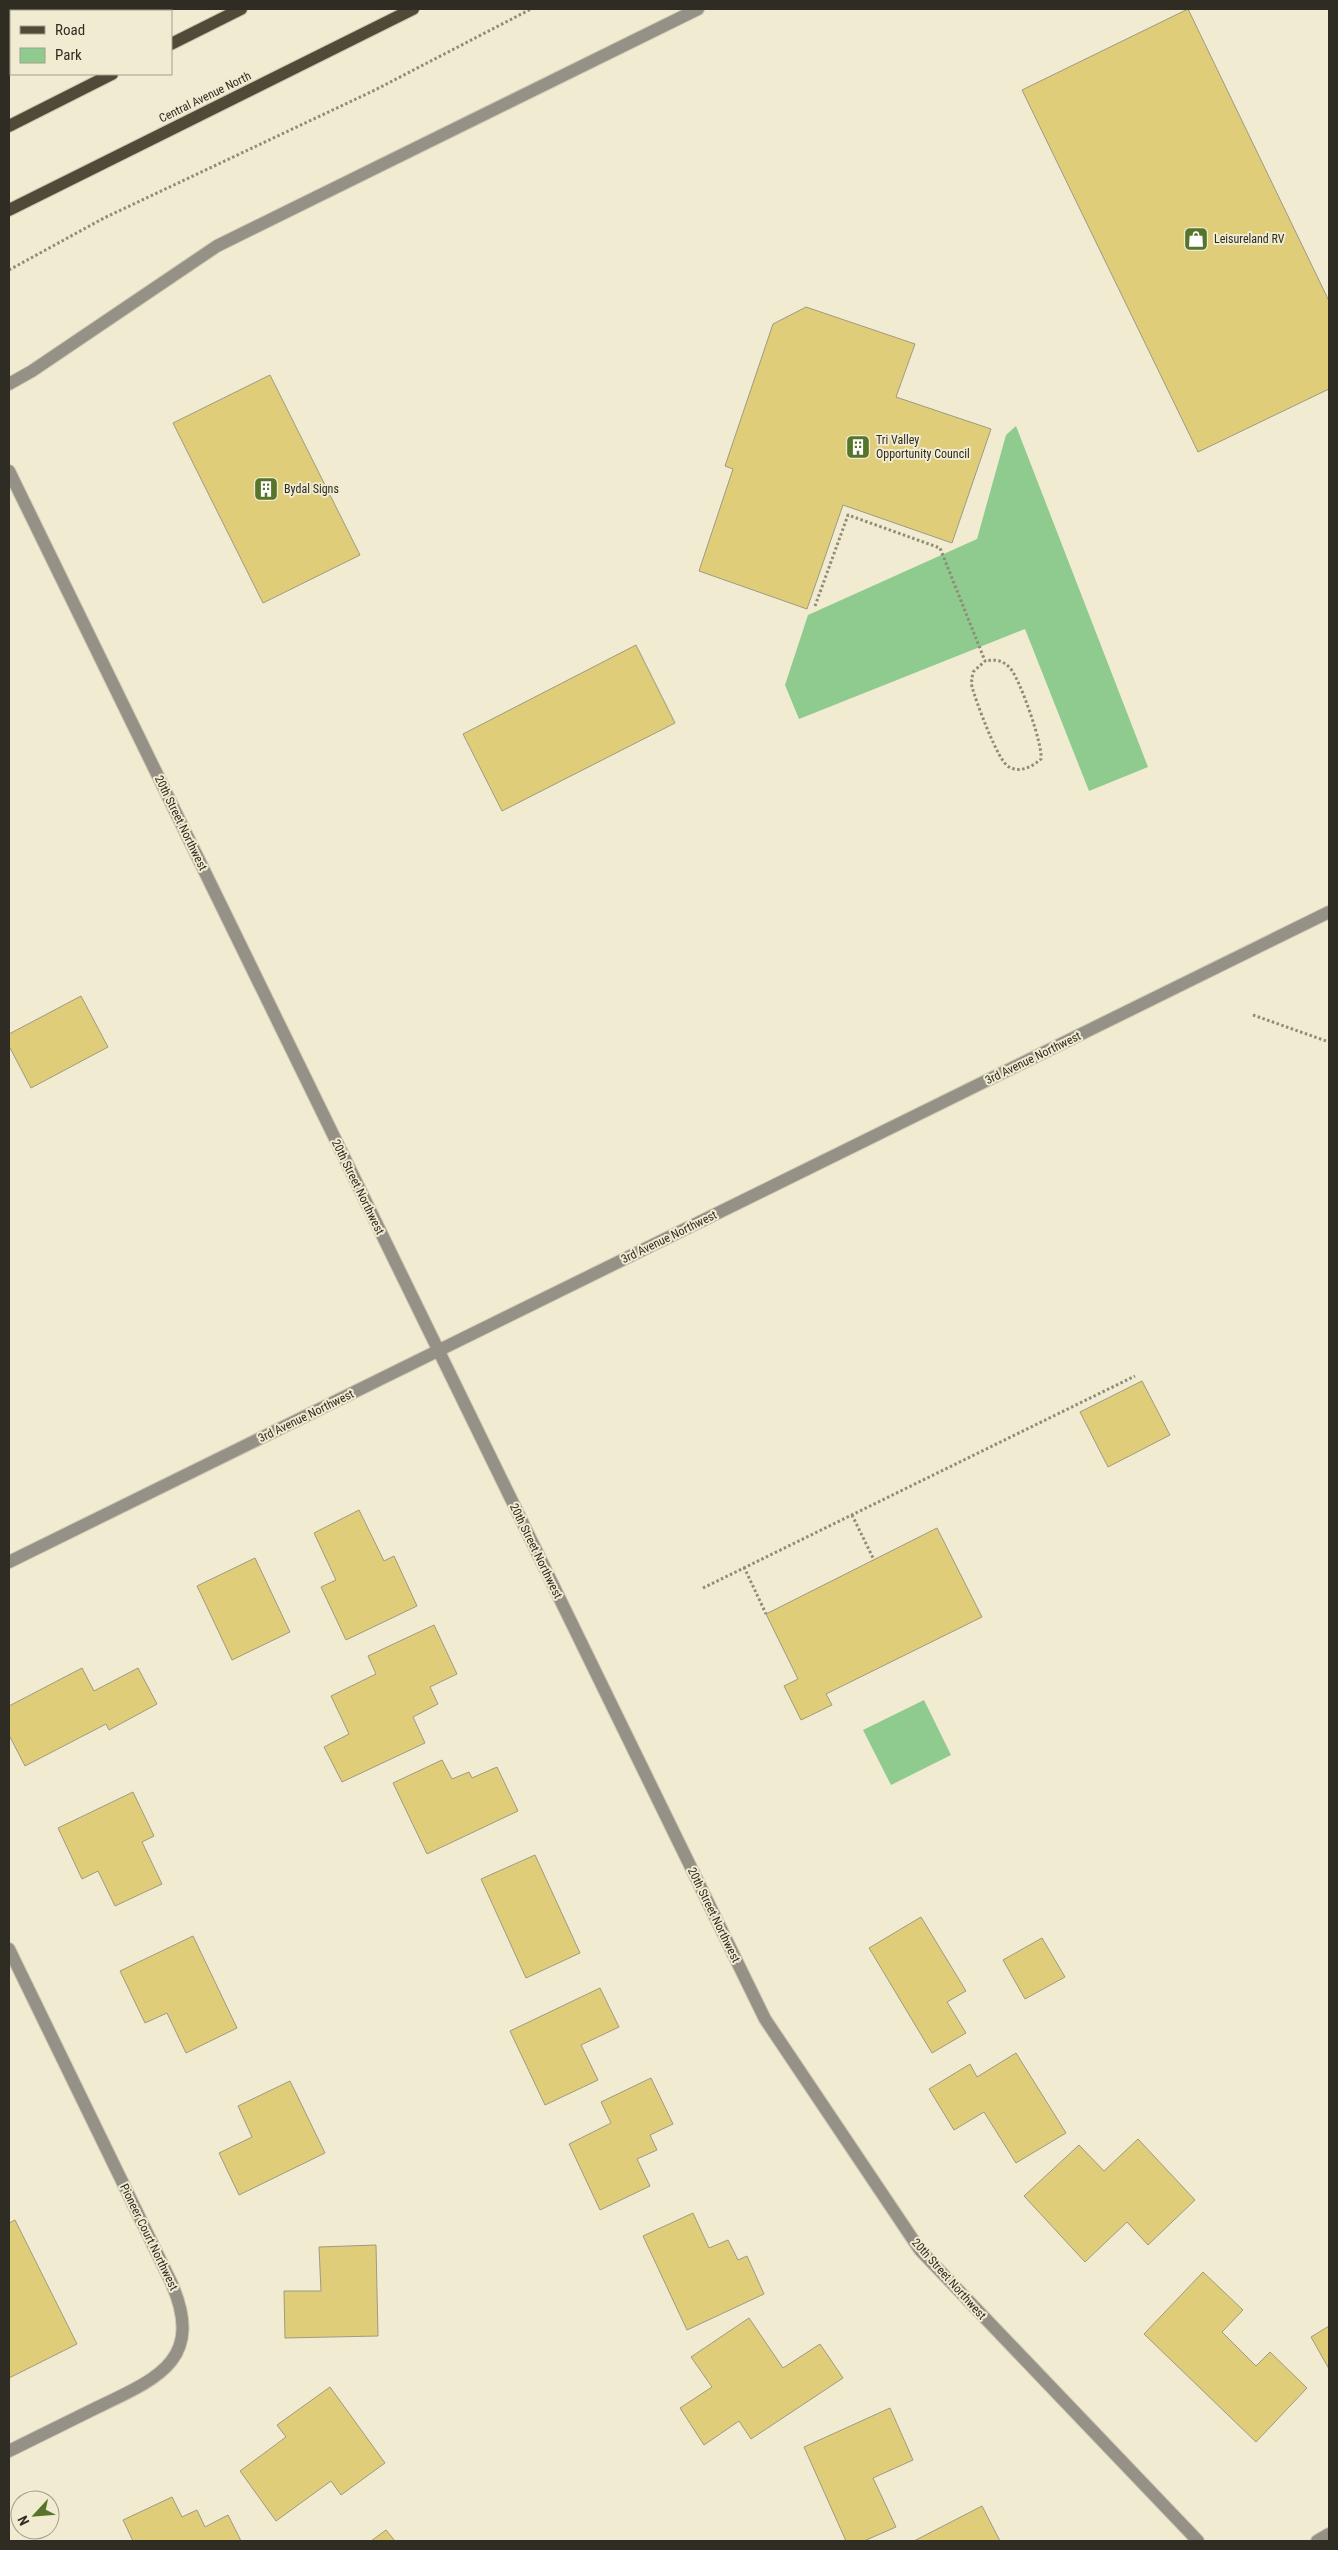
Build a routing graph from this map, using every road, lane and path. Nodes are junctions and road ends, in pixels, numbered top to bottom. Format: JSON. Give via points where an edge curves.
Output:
{"nodes":[{"id":1,"x":241,"y":9,"type":"edge"},
{"id":2,"x":413,"y":9,"type":"edge"},
{"id":3,"x":531,"y":9,"type":"edge"},
{"id":4,"x":698,"y":9,"type":"edge"},
{"id":5,"x":172,"y":44,"type":"edge"},
{"id":6,"x":110,"y":75,"type":"edge"},
{"id":7,"x":9,"y":126,"type":"edge"},
{"id":8,"x":9,"y":210,"type":"edge"},
{"id":9,"x":9,"y":270,"type":"edge"},
{"id":10,"x":9,"y":384,"type":"edge"},
{"id":11,"x":9,"y":471,"type":"edge"},
{"id":12,"x":816,"y":606,"type":"dead end"},
{"id":13,"x":985,"y":661,"type":"junction"},
{"id":14,"x":1329,"y":912,"type":"edge"},
{"id":15,"x":1254,"y":1015,"type":"dead end"},
{"id":16,"x":1329,"y":1042,"type":"edge"},
{"id":17,"x":438,"y":1351,"type":"junction"},
{"id":18,"x":1135,"y":1376,"type":"dead end"},
{"id":19,"x":852,"y":1515,"type":"junction"},
{"id":20,"x":874,"y":1560,"type":"dead end"},
{"id":21,"x":9,"y":1562,"type":"edge"},
{"id":22,"x":744,"y":1568,"type":"junction"},
{"id":23,"x":703,"y":1588,"type":"dead end"},
{"id":24,"x":766,"y":1614,"type":"dead end"},
{"id":25,"x":9,"y":1949,"type":"edge"},
{"id":26,"x":9,"y":2451,"type":"edge"},
{"id":27,"x":1329,"y":2534,"type":"edge"},
{"id":28,"x":1198,"y":2541,"type":"edge"},
{"id":29,"x":1317,"y":2541,"type":"edge"}],
"edges":[{"from":1,"to":5,"type":"main road"},
{"from":2,"to":8,"type":"main road","name":"Central Avenue North"},
{"from":3,"to":9,"type":"path","via":[[375,90],[104,218]]},
{"from":4,"to":10,"type":"street","via":[[218,246]]},
{"from":6,"to":7,"type":"main road"},
{"from":11,"to":17,"type":"street","name":"20th Street Northwest"},
{"from":12,"to":13,"type":"path","via":[[848,515],[940,548]]},
{"from":13,"to":13,"type":"path","via":[[1004,663],[1016,676],[1042,746],[1041,760],[1029,767],[1020,770],[1008,767],[1000,757],[973,688],[974,672]]},
{"from":14,"to":17,"type":"street","name":"3rd Avenue Northwest"},
{"from":15,"to":16,"type":"path"},
{"from":17,"to":21,"type":"street","name":"3rd Avenue Northwest"},
{"from":17,"to":28,"type":"street","name":"20th Street Northwest","via":[[765,2019],[920,2250]]},
{"from":18,"to":19,"type":"path"},
{"from":19,"to":20,"type":"path"},
{"from":19,"to":22,"type":"path"},
{"from":22,"to":23,"type":"path"},
{"from":22,"to":24,"type":"path"},
{"from":25,"to":26,"type":"street","name":"Pioneer Court Northwest","via":[[170,2282],[183,2316],[179,2346],[164,2371],[139,2388]]},
{"from":27,"to":29,"type":"street"}]}
